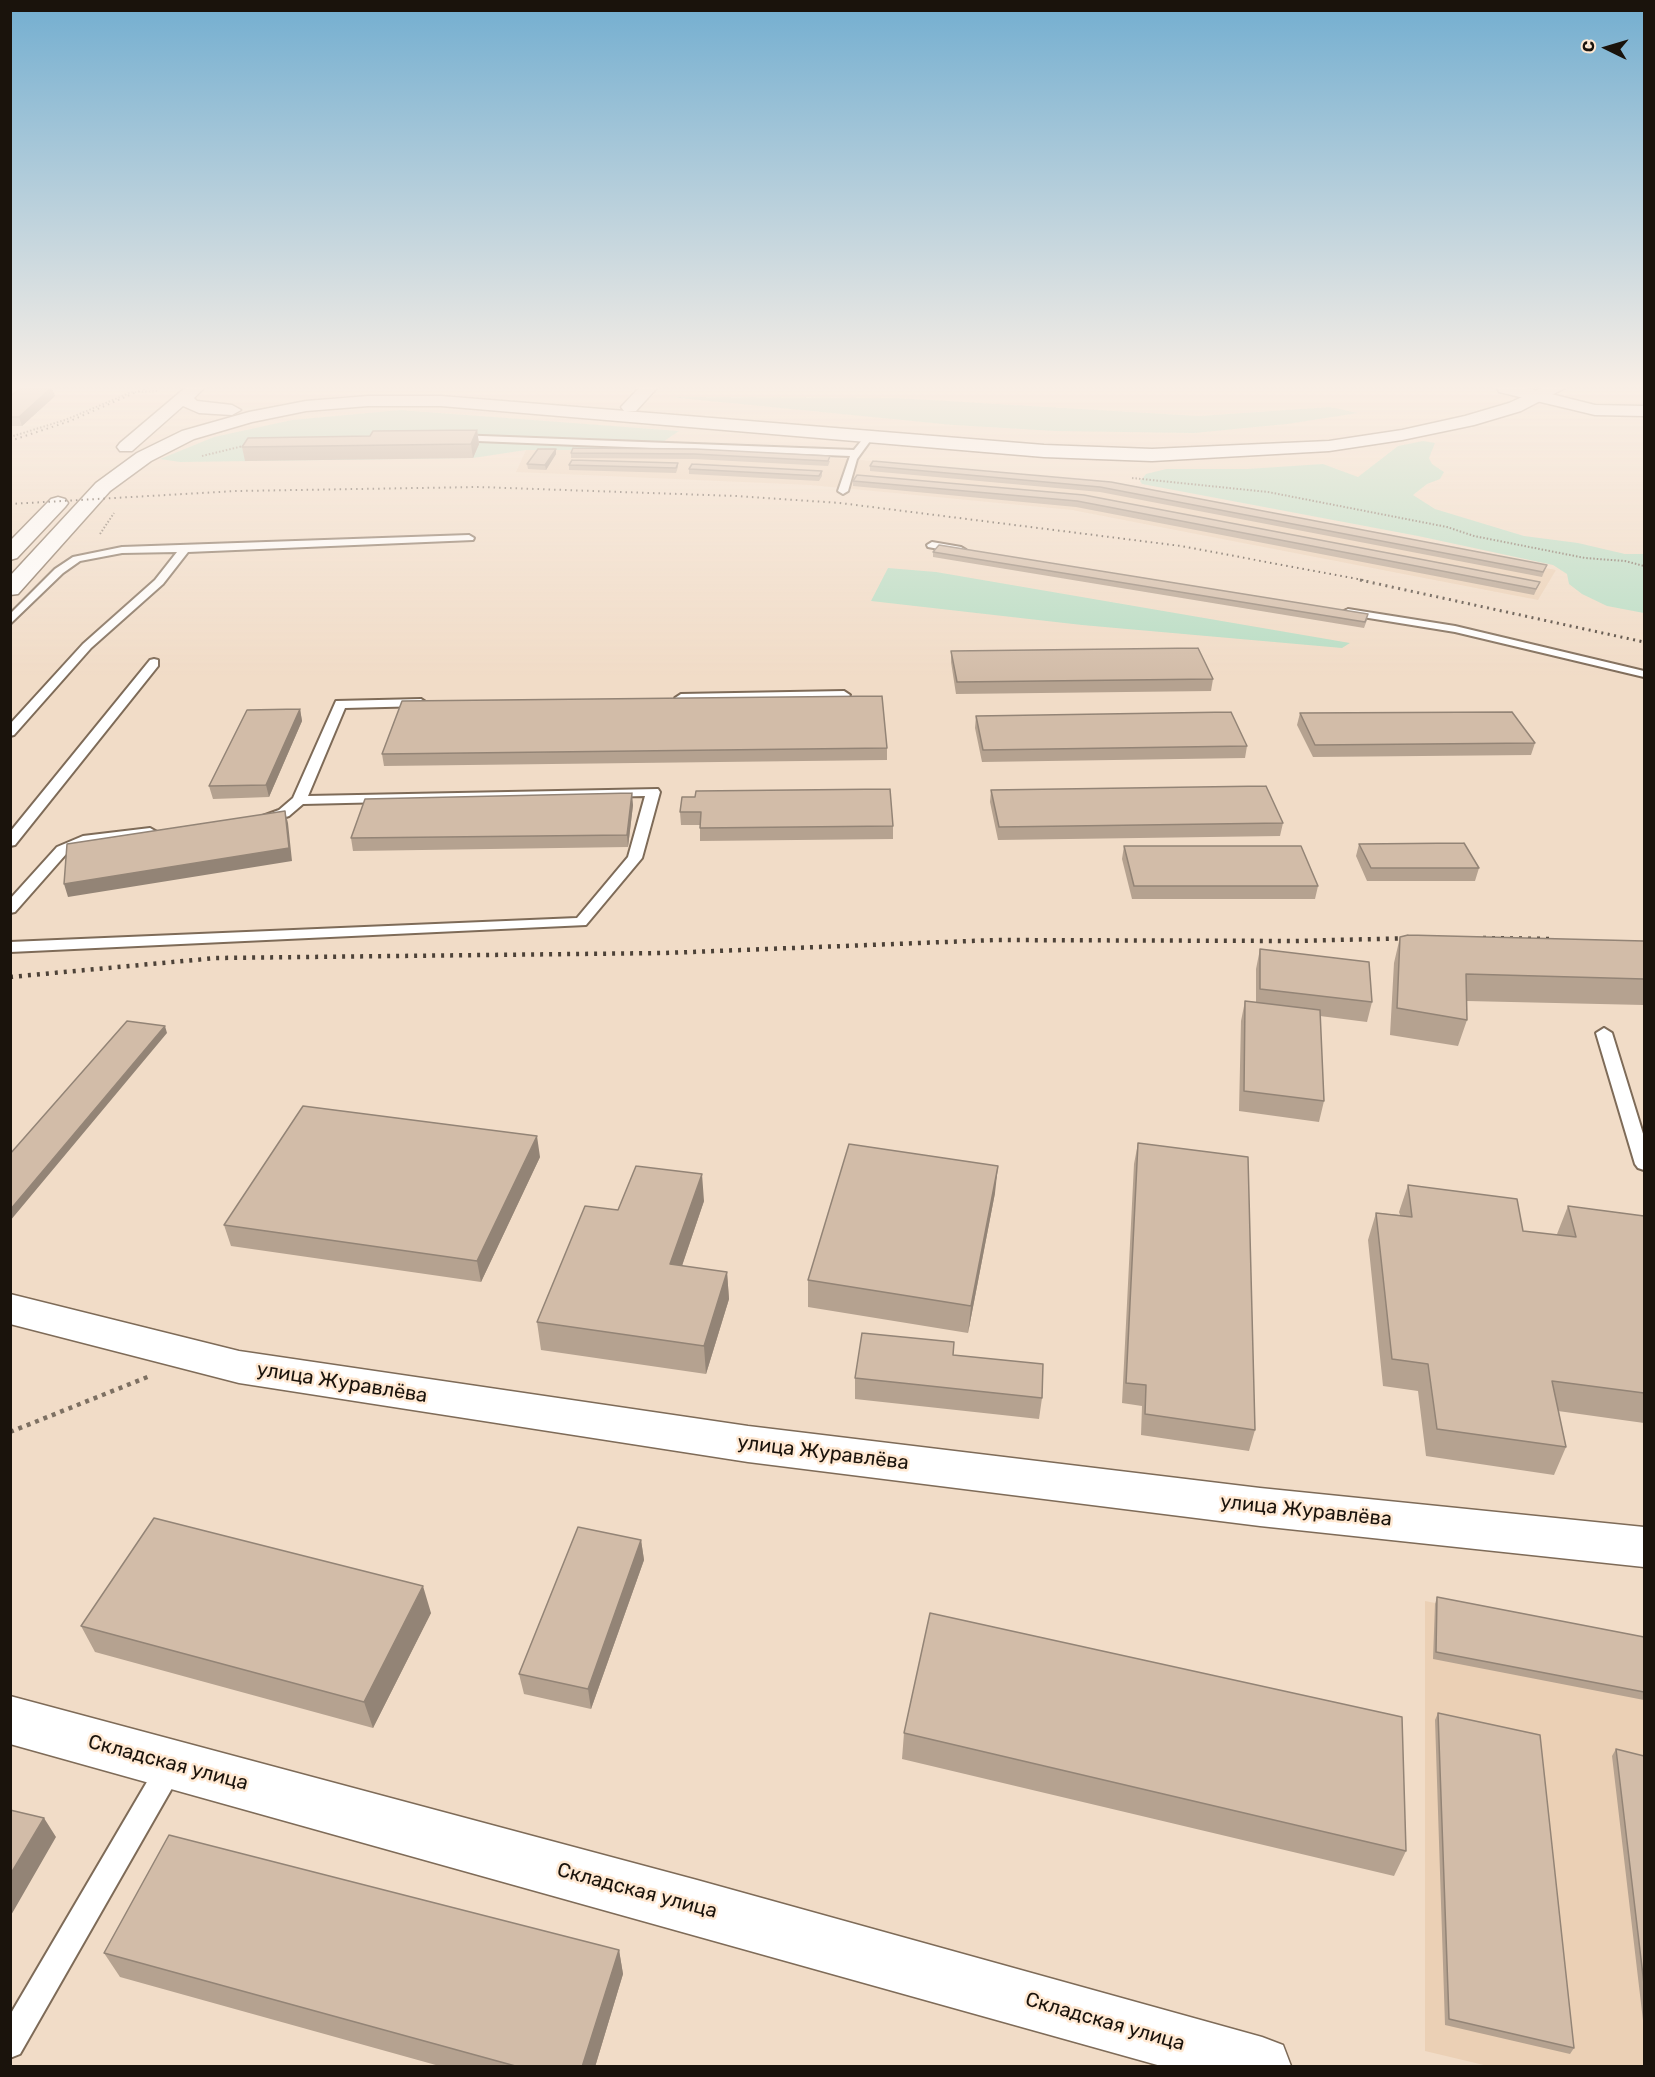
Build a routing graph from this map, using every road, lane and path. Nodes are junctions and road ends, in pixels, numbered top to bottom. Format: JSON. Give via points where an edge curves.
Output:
{"nodes":[{"id":1,"x":106,"y":485,"type":"edge"},
{"id":2,"x":845,"y":485,"type":"edge"},
{"id":3,"x":1197,"y":485,"type":"edge"},
{"id":4,"x":74,"y":488,"type":"dead end"},
{"id":5,"x":843,"y":491,"type":"dead end"},
{"id":6,"x":120,"y":506,"type":"dead end"},
{"id":7,"x":100,"y":534,"type":"dead end"},
{"id":8,"x":469,"y":538,"type":"dead end"},
{"id":9,"x":932,"y":545,"type":"dead end"},
{"id":10,"x":185,"y":549,"type":"junction"},
{"id":11,"x":979,"y":553,"type":"edge"},
{"id":12,"x":10,"y":554,"type":"edge"},
{"id":13,"x":1644,"y":566,"type":"edge"},
{"id":14,"x":10,"y":589,"type":"edge"},
{"id":15,"x":1339,"y":610,"type":"edge"},
{"id":16,"x":10,"y":621,"type":"edge"},
{"id":17,"x":154,"y":663,"type":"dead end"},
{"id":18,"x":1644,"y":674,"type":"edge"},
{"id":19,"x":844,"y":695,"type":"edge"},
{"id":20,"x":668,"y":698,"type":"edge"},
{"id":21,"x":434,"y":702,"type":"edge"},
{"id":22,"x":10,"y":732,"type":"edge"},
{"id":23,"x":299,"y":800,"type":"junction"},
{"id":24,"x":247,"y":823,"type":"edge"},
{"id":25,"x":165,"y":831,"type":"edge"},
{"id":26,"x":10,"y":842,"type":"edge"},
{"id":27,"x":10,"y":909,"type":"edge"},
{"id":28,"x":10,"y":947,"type":"edge"},
{"id":29,"x":1604,"y":1033,"type":"dead end"},
{"id":30,"x":1644,"y":1164,"type":"edge"},
{"id":31,"x":10,"y":1309,"type":"edge"},
{"id":32,"x":153,"y":1375,"type":"dead end"},
{"id":33,"x":10,"y":1432,"type":"edge"},
{"id":34,"x":1644,"y":1547,"type":"edge"},
{"id":35,"x":10,"y":1720,"type":"edge"},
{"id":36,"x":171,"y":1764,"type":"junction"},
{"id":37,"x":10,"y":2044,"type":"edge"},
{"id":38,"x":1262,"y":2067,"type":"edge"}],
"edges":[{"from":1,"to":14,"type":"main road"},
{"from":2,"to":5,"type":"lane"},
{"from":3,"to":13,"type":"path","via":[[1268,492],[1585,558]]},
{"from":4,"to":12,"type":"main road"},
{"from":6,"to":7,"type":"path"},
{"from":8,"to":10,"type":"lane"},
{"from":9,"to":11,"type":"lane"},
{"from":10,"to":16,"type":"lane","via":[[122,550],[77,560],[59,571]]},
{"from":10,"to":22,"type":"lane","via":[[159,582],[87,646]]},
{"from":15,"to":18,"type":"lane","via":[[1455,629]]},
{"from":17,"to":26,"type":"lane"},
{"from":19,"to":20,"type":"lane"},
{"from":21,"to":23,"type":"lane","via":[[340,704]]},
{"from":23,"to":24,"type":"lane","via":[[273,818]]},
{"from":23,"to":28,"type":"lane","via":[[653,792],[635,858],[580,922]]},
{"from":25,"to":27,"type":"lane","via":[[89,839],[62,849]]},
{"from":29,"to":30,"type":"lane"},
{"from":31,"to":34,"type":"main road","name":"улица Журавлёва","via":[[239,1367],[748,1444],[1260,1507]]},
{"from":32,"to":33,"type":"path"},
{"from":35,"to":36,"type":"main road","name":"Складская улица"},
{"from":36,"to":37,"type":"lane"},
{"from":36,"to":38,"type":"main road","name":"Складская улица"}]}
